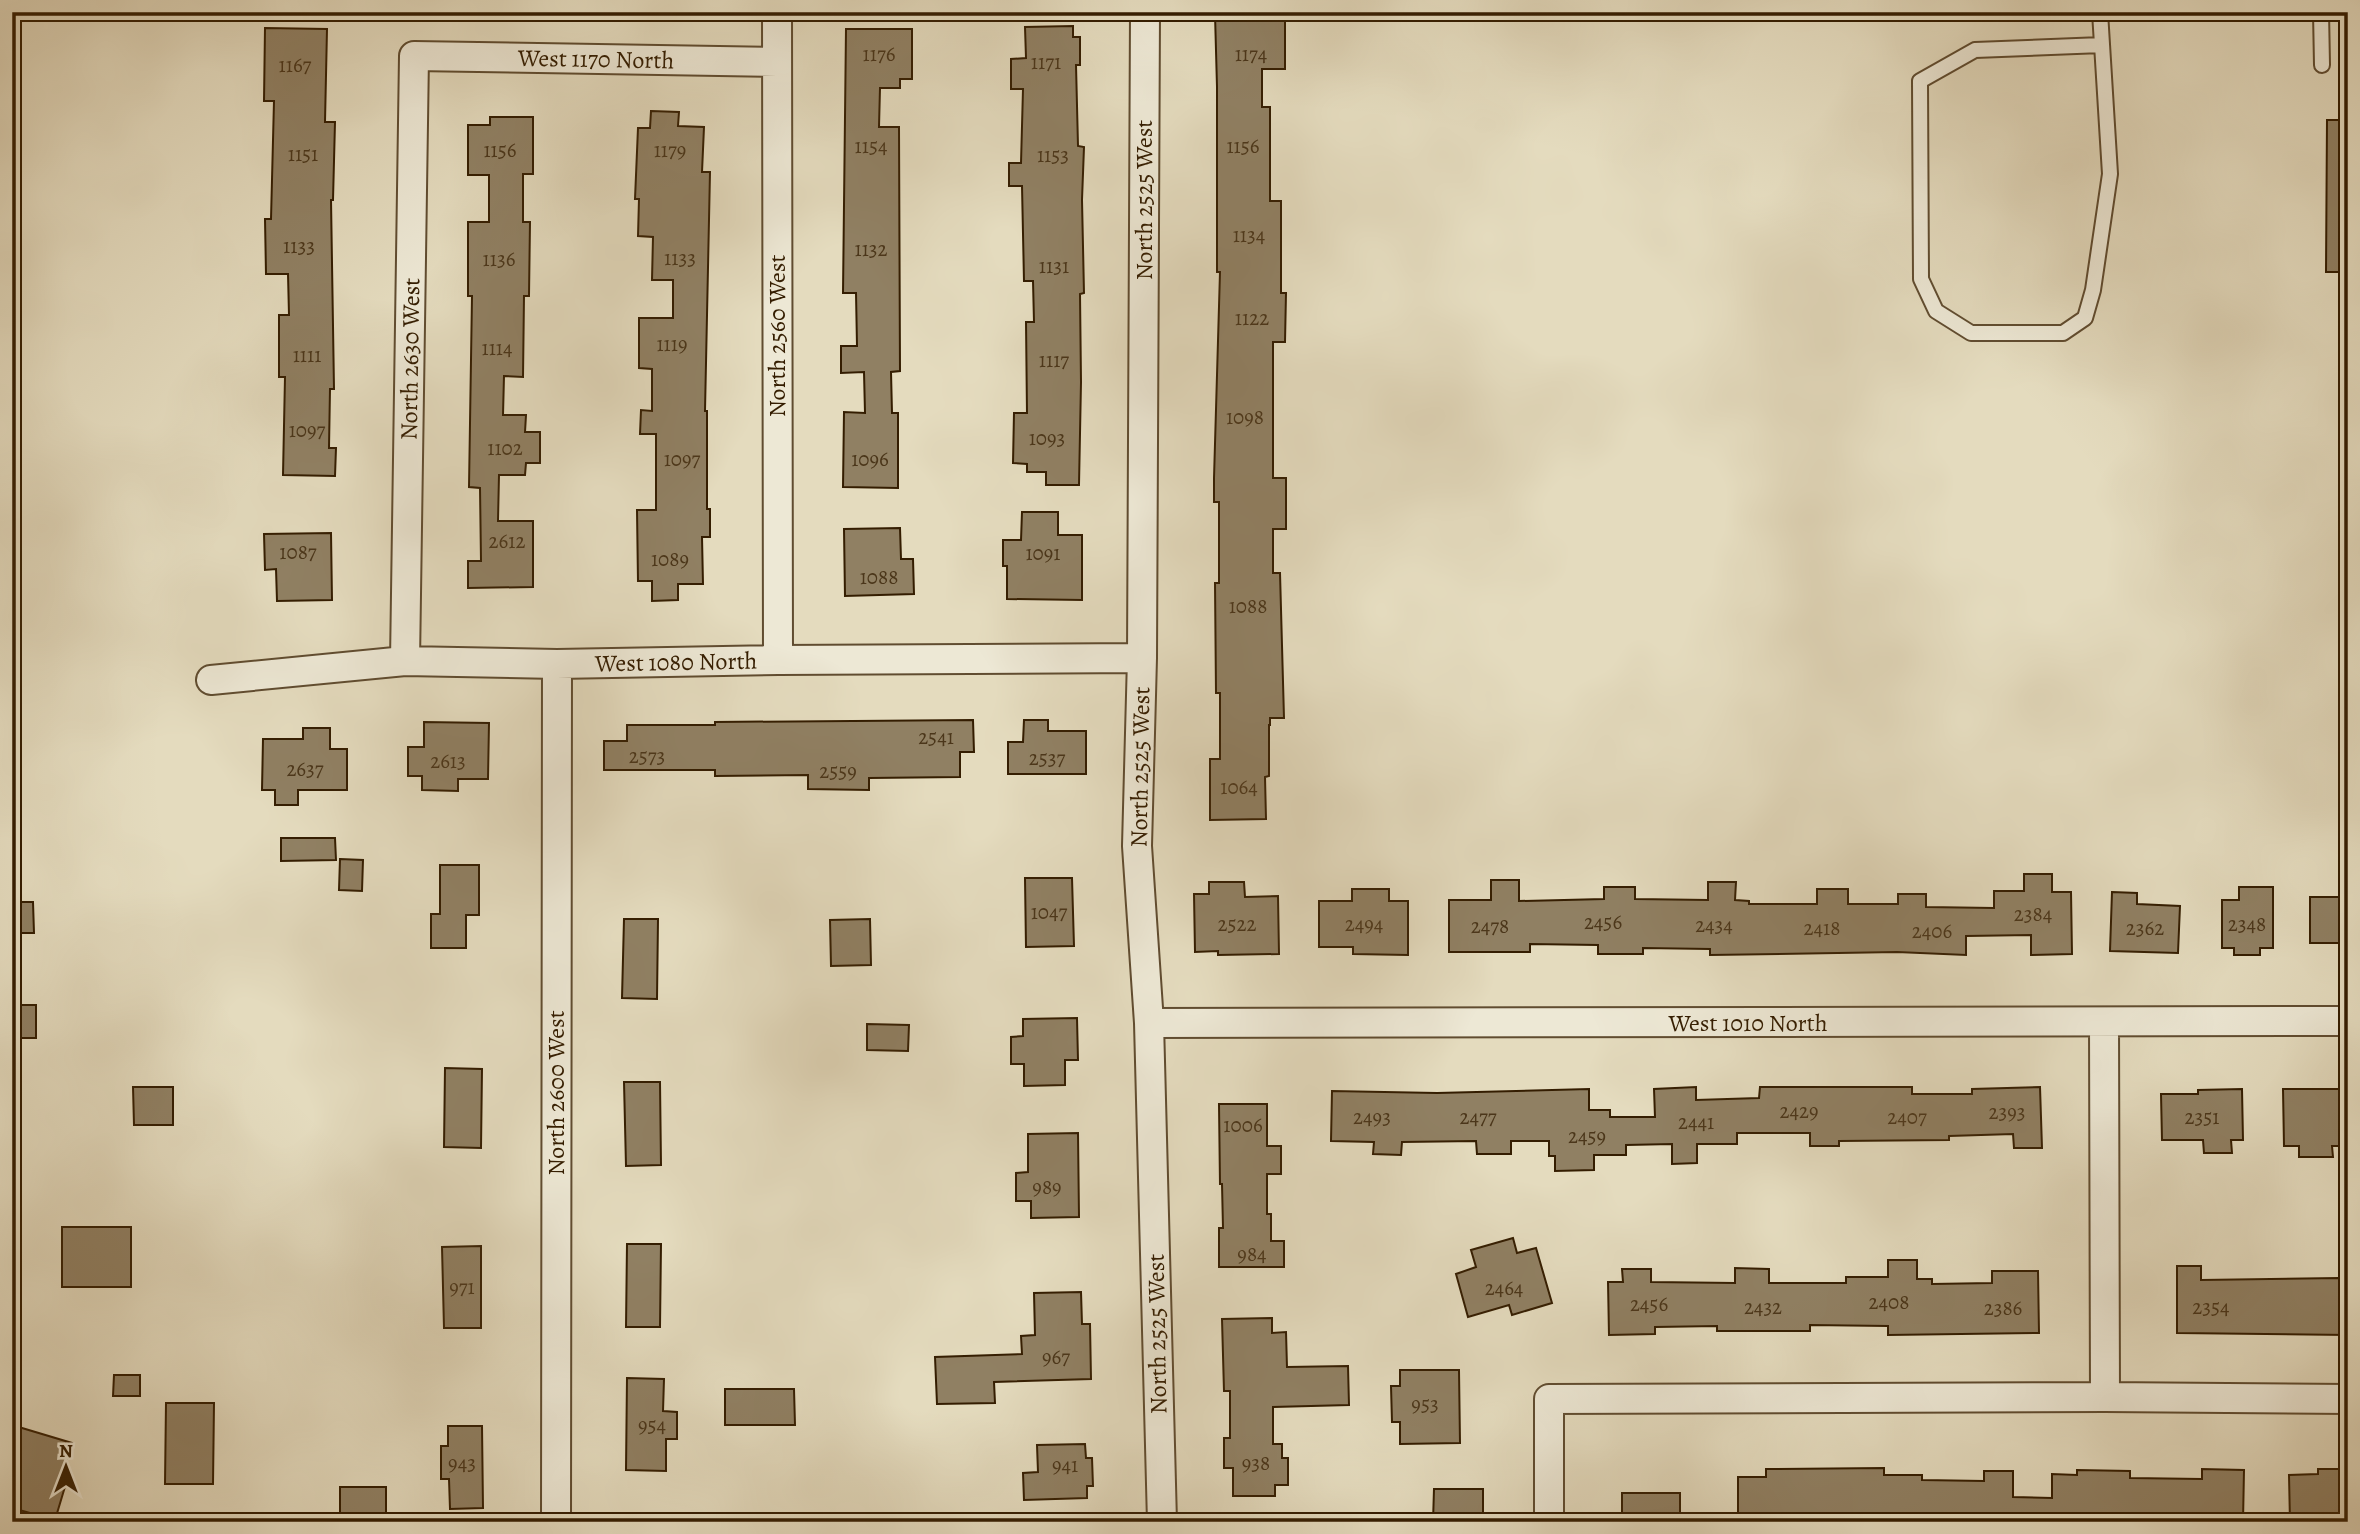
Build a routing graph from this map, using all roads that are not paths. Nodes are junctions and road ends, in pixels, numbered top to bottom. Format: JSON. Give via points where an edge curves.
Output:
{"nodes":[{"id":1,"x":777,"y":12,"type":"edge"},
{"id":2,"x":1145,"y":12,"type":"edge"},
{"id":3,"x":2100,"y":12,"type":"edge"},
{"id":4,"x":2321,"y":12,"type":"edge"},
{"id":5,"x":2102,"y":46,"type":"junction"},
{"id":6,"x":414,"y":56,"type":"joint"},
{"id":7,"x":777,"y":62,"type":"junction"},
{"id":8,"x":2322,"y":65,"type":"dead end"},
{"id":9,"x":1142,"y":658,"type":"junction"},
{"id":10,"x":778,"y":660,"type":"junction"},
{"id":11,"x":405,"y":661,"type":"junction"},
{"id":12,"x":557,"y":664,"type":"junction"},
{"id":13,"x":211,"y":680,"type":"dead end"},
{"id":14,"x":2348,"y":1021,"type":"edge"},
{"id":15,"x":2105,"y":1022,"type":"junction"},
{"id":16,"x":1149,"y":1023,"type":"junction"},
{"id":17,"x":2105,"y":1397,"type":"junction"},
{"id":18,"x":2348,"y":1399,"type":"edge"},
{"id":19,"x":556,"y":1522,"type":"edge"},
{"id":20,"x":1161,"y":1522,"type":"edge"},
{"id":21,"x":1549,"y":1522,"type":"edge"}],
"edges":[{"from":1,"to":7,"type":"street","name":"North 2560 West"},
{"from":2,"to":9,"type":"street","name":"North 2525 West"},
{"from":3,"to":5,"type":"lane"},
{"from":4,"to":8,"type":"lane"},
{"from":5,"to":5,"type":"lane","via":[[2110,174],[2085,318],[2063,333],[1971,333],[1936,311],[1921,279],[1920,81],[1975,50]]},
{"from":6,"to":7,"type":"street","name":"West 1170 North"},
{"from":6,"to":11,"type":"street","name":"North 2630 West"},
{"from":7,"to":10,"type":"street","name":"North 2560 West"},
{"from":9,"to":10,"type":"street","name":"West 1080 North"},
{"from":9,"to":16,"type":"street","name":"North 2525 West","via":[[1138,846]]},
{"from":10,"to":12,"type":"street","name":"West 1080 North"},
{"from":11,"to":12,"type":"street","name":"West 1080 North"},
{"from":11,"to":13,"type":"street","name":"West 1080 North"},
{"from":12,"to":19,"type":"street","name":"North 2600 West"},
{"from":14,"to":15,"type":"street","name":"West 1010 North"},
{"from":15,"to":16,"type":"street","name":"West 1010 North"},
{"from":15,"to":17,"type":"street"},
{"from":16,"to":20,"type":"street","name":"North 2525 West"},
{"from":17,"to":18,"type":"street"},
{"from":17,"to":21,"type":"street","via":[[1549,1399]]}]}
